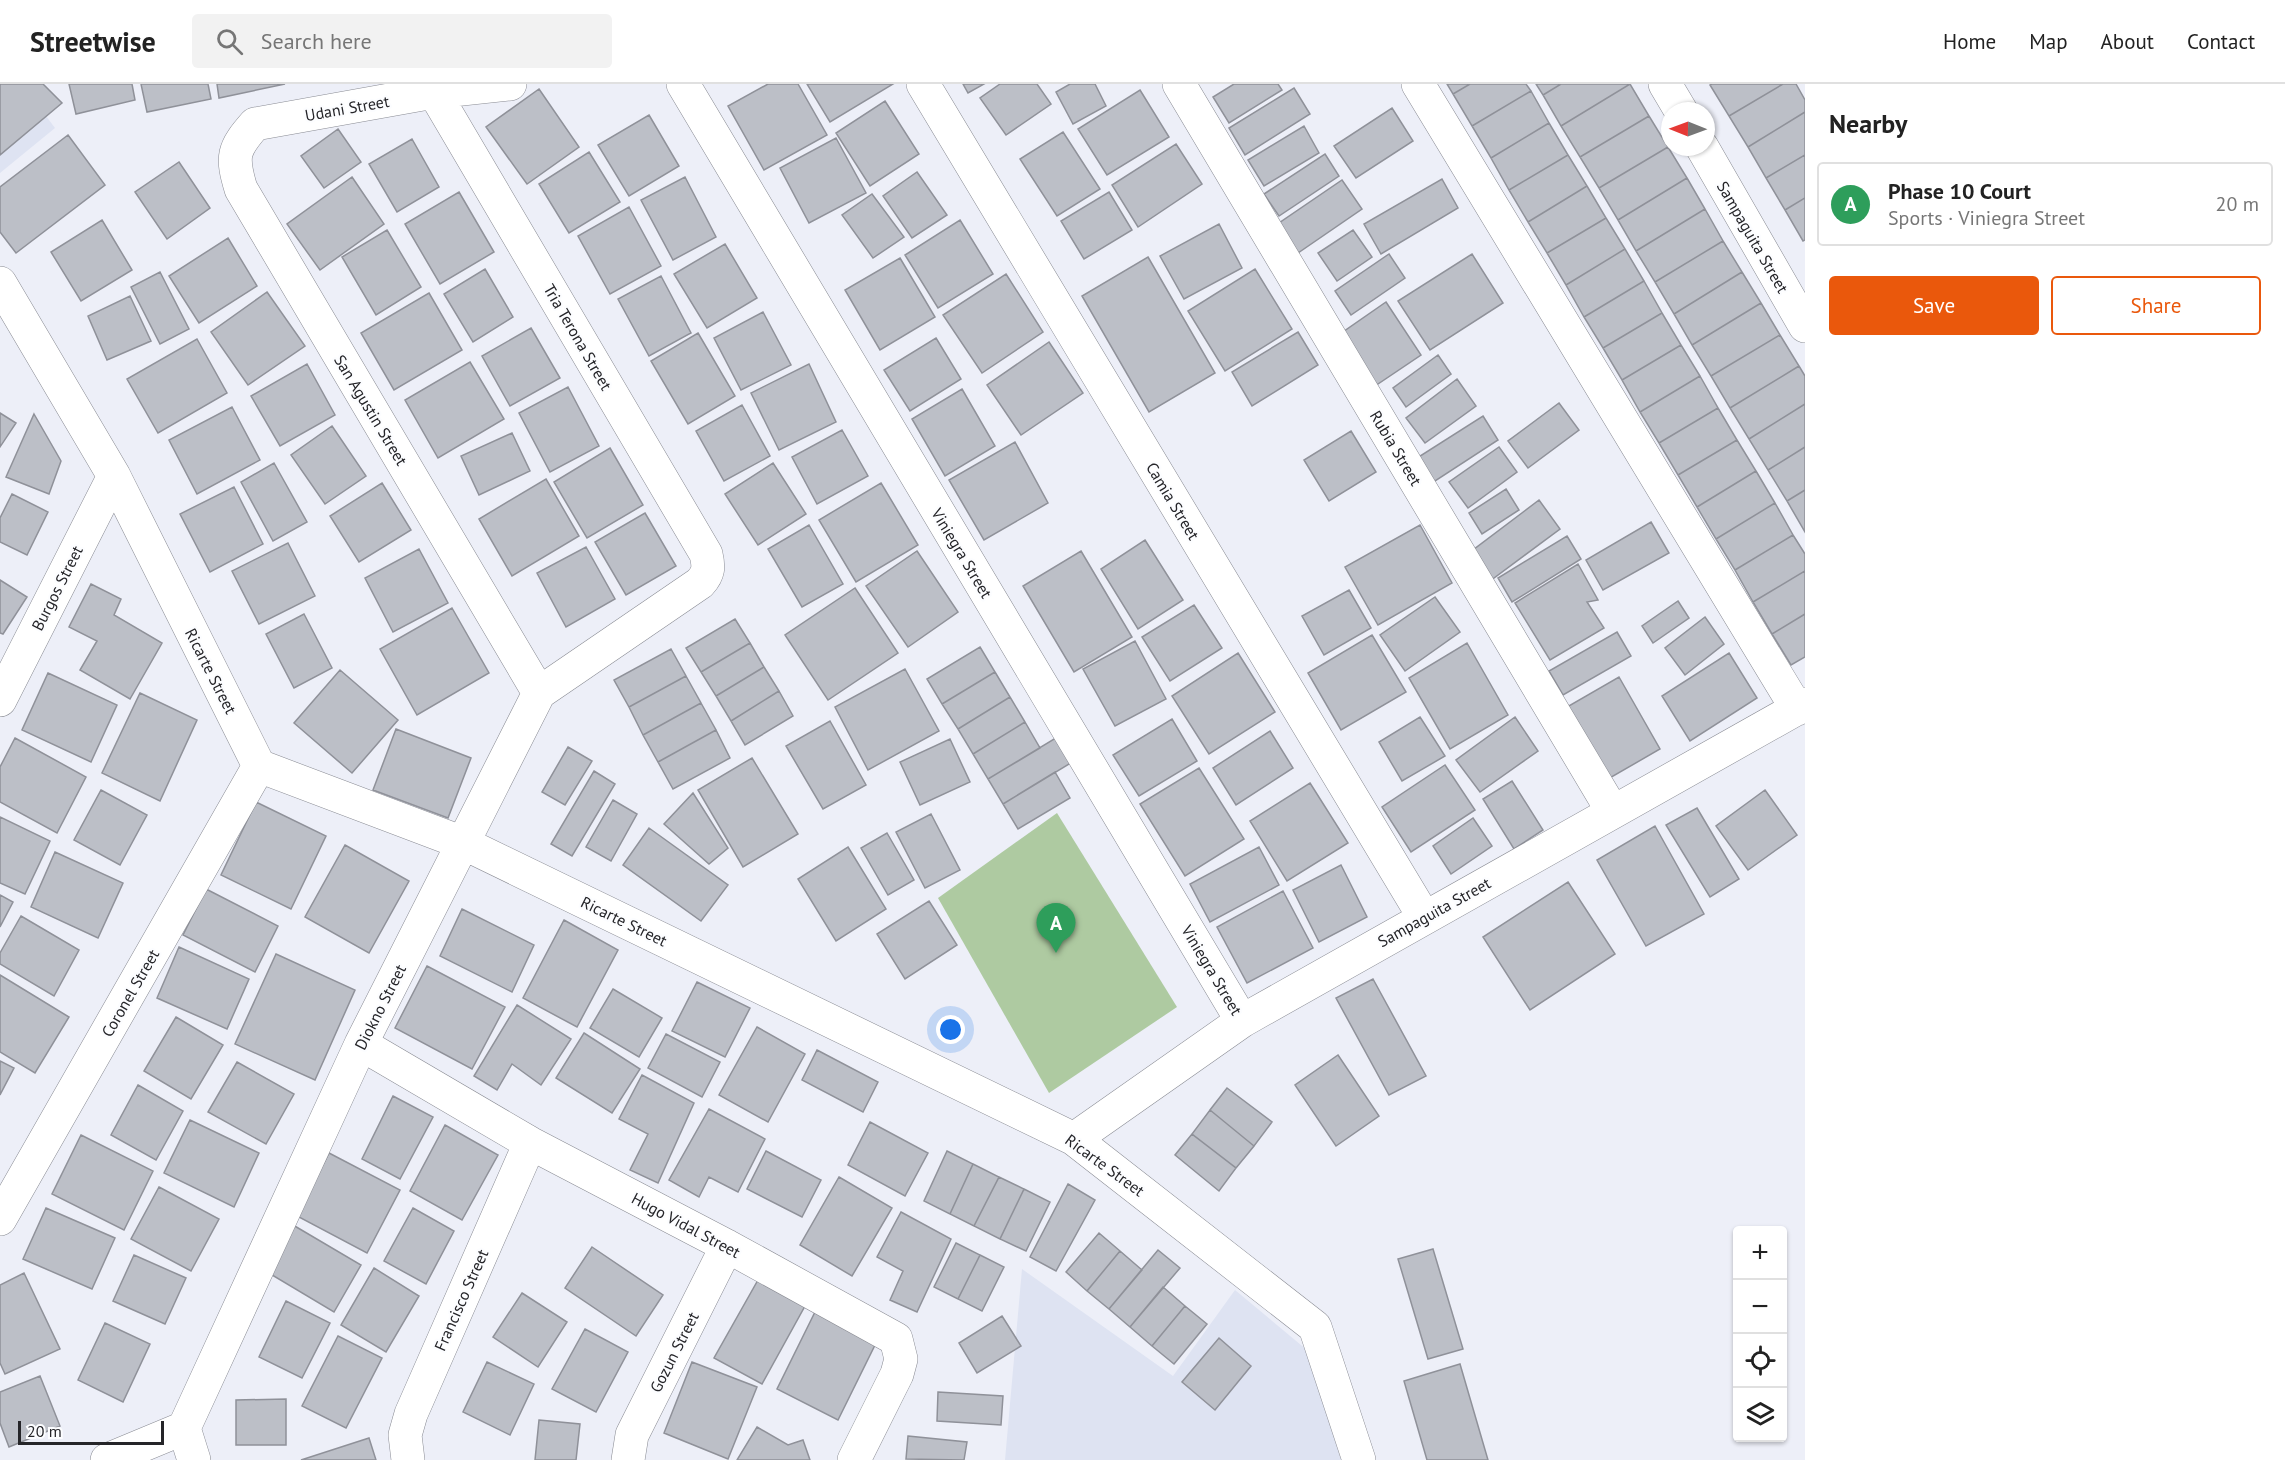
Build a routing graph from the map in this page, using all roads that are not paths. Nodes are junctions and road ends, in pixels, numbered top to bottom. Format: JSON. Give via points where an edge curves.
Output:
{"nodes":[{"id":1,"x":510,"y":84,"type":"edge"},
{"id":2,"x":683,"y":84,"type":"edge"},
{"id":3,"x":923,"y":84,"type":"edge"},
{"id":4,"x":1179,"y":84,"type":"edge"},
{"id":5,"x":1418,"y":84,"type":"edge"},
{"id":6,"x":1665,"y":84,"type":"edge"},
{"id":7,"x":434,"y":92,"type":"junction"},
{"id":8,"x":1676,"y":102,"type":"edge"},
{"id":9,"x":255,"y":124,"type":"joint"},
{"id":10,"x":1706,"y":156,"type":"edge"},
{"id":11,"x":0,"y":283,"type":"edge"},
{"id":12,"x":1805,"y":326,"type":"edge"},
{"id":13,"x":114,"y":476,"type":"junction"},
{"id":14,"x":700,"y":583,"type":"joint"},
{"id":15,"x":539,"y":693,"type":"junction"},
{"id":16,"x":0,"y":700,"type":"edge"},
{"id":17,"x":1801,"y":707,"type":"edge"},
{"id":18,"x":260,"y":766,"type":"junction"},
{"id":19,"x":1613,"y":812,"type":"junction"},
{"id":20,"x":463,"y":843,"type":"junction"},
{"id":21,"x":1424,"y":917,"type":"junction"},
{"id":22,"x":1242,"y":1021,"type":"junction"},
{"id":23,"x":361,"y":1044,"type":"junction"},
{"id":24,"x":1074,"y":1139,"type":"junction"},
{"id":25,"x":530,"y":1143,"type":"junction"},
{"id":26,"x":0,"y":1219,"type":"edge"},
{"id":27,"x":727,"y":1246,"type":"junction"},
{"id":28,"x":184,"y":1428,"type":"junction"},
{"id":29,"x":107,"y":1460,"type":"edge"},
{"id":30,"x":194,"y":1460,"type":"edge"},
{"id":31,"x":408,"y":1460,"type":"edge"},
{"id":32,"x":628,"y":1460,"type":"edge"},
{"id":33,"x":854,"y":1460,"type":"edge"},
{"id":34,"x":1359,"y":1460,"type":"edge"}],
"edges":[{"from":1,"to":7,"type":"street","name":"Udani Street"},
{"from":2,"to":22,"type":"street","name":"Viniegra Street"},
{"from":3,"to":21,"type":"street","name":"Camia Street"},
{"from":4,"to":19,"type":"street","name":"Rubia Street"},
{"from":5,"to":17,"type":"street"},
{"from":6,"to":8,"type":"street"},
{"from":7,"to":9,"type":"street","name":"Udani Street"},
{"from":7,"to":14,"type":"street","name":"Tria Terona Street","via":[[706,554],[709,566]]},
{"from":9,"to":15,"type":"street","name":"San Agustin Street","via":[[239,142],[234,166],[241,189]]},
{"from":10,"to":12,"type":"street","name":"Sampaguita Street"},
{"from":11,"to":13,"type":"street","name":"Ricarte Street"},
{"from":13,"to":16,"type":"street","name":"Burgos Street"},
{"from":13,"to":18,"type":"street","name":"Ricarte Street"},
{"from":14,"to":15,"type":"street","name":"Diokno Street"},
{"from":15,"to":20,"type":"street","name":"Diokno Street"},
{"from":17,"to":19,"type":"street","name":"Sampaguita Street"},
{"from":18,"to":20,"type":"street","name":"Ricarte Street"},
{"from":18,"to":26,"type":"street","name":"Coronel Street"},
{"from":19,"to":21,"type":"street","name":"Sampaguita Street"},
{"from":20,"to":23,"type":"street","name":"Diokno Street"},
{"from":20,"to":24,"type":"street","name":"Ricarte Street"},
{"from":21,"to":22,"type":"street","name":"Sampaguita Street"},
{"from":22,"to":24,"type":"street","name":"Sampaguita Street"},
{"from":23,"to":25,"type":"street","name":"Hugo Vidal Street"},
{"from":23,"to":28,"type":"street","name":"Diokno Street"},
{"from":24,"to":34,"type":"street","name":"Ricarte Street","via":[[1315,1327]]},
{"from":25,"to":27,"type":"street","name":"Hugo Vidal Street"},
{"from":25,"to":31,"type":"street","name":"Francisco Street","via":[[411,1414],[405,1435]]},
{"from":27,"to":32,"type":"street","name":"Gozun Street","via":[[632,1435]]},
{"from":27,"to":33,"type":"street","name":"Hugo Vidal Street","via":[[896,1339],[901,1359],[897,1374]]},
{"from":28,"to":29,"type":"street"},
{"from":28,"to":30,"type":"street"}]}
